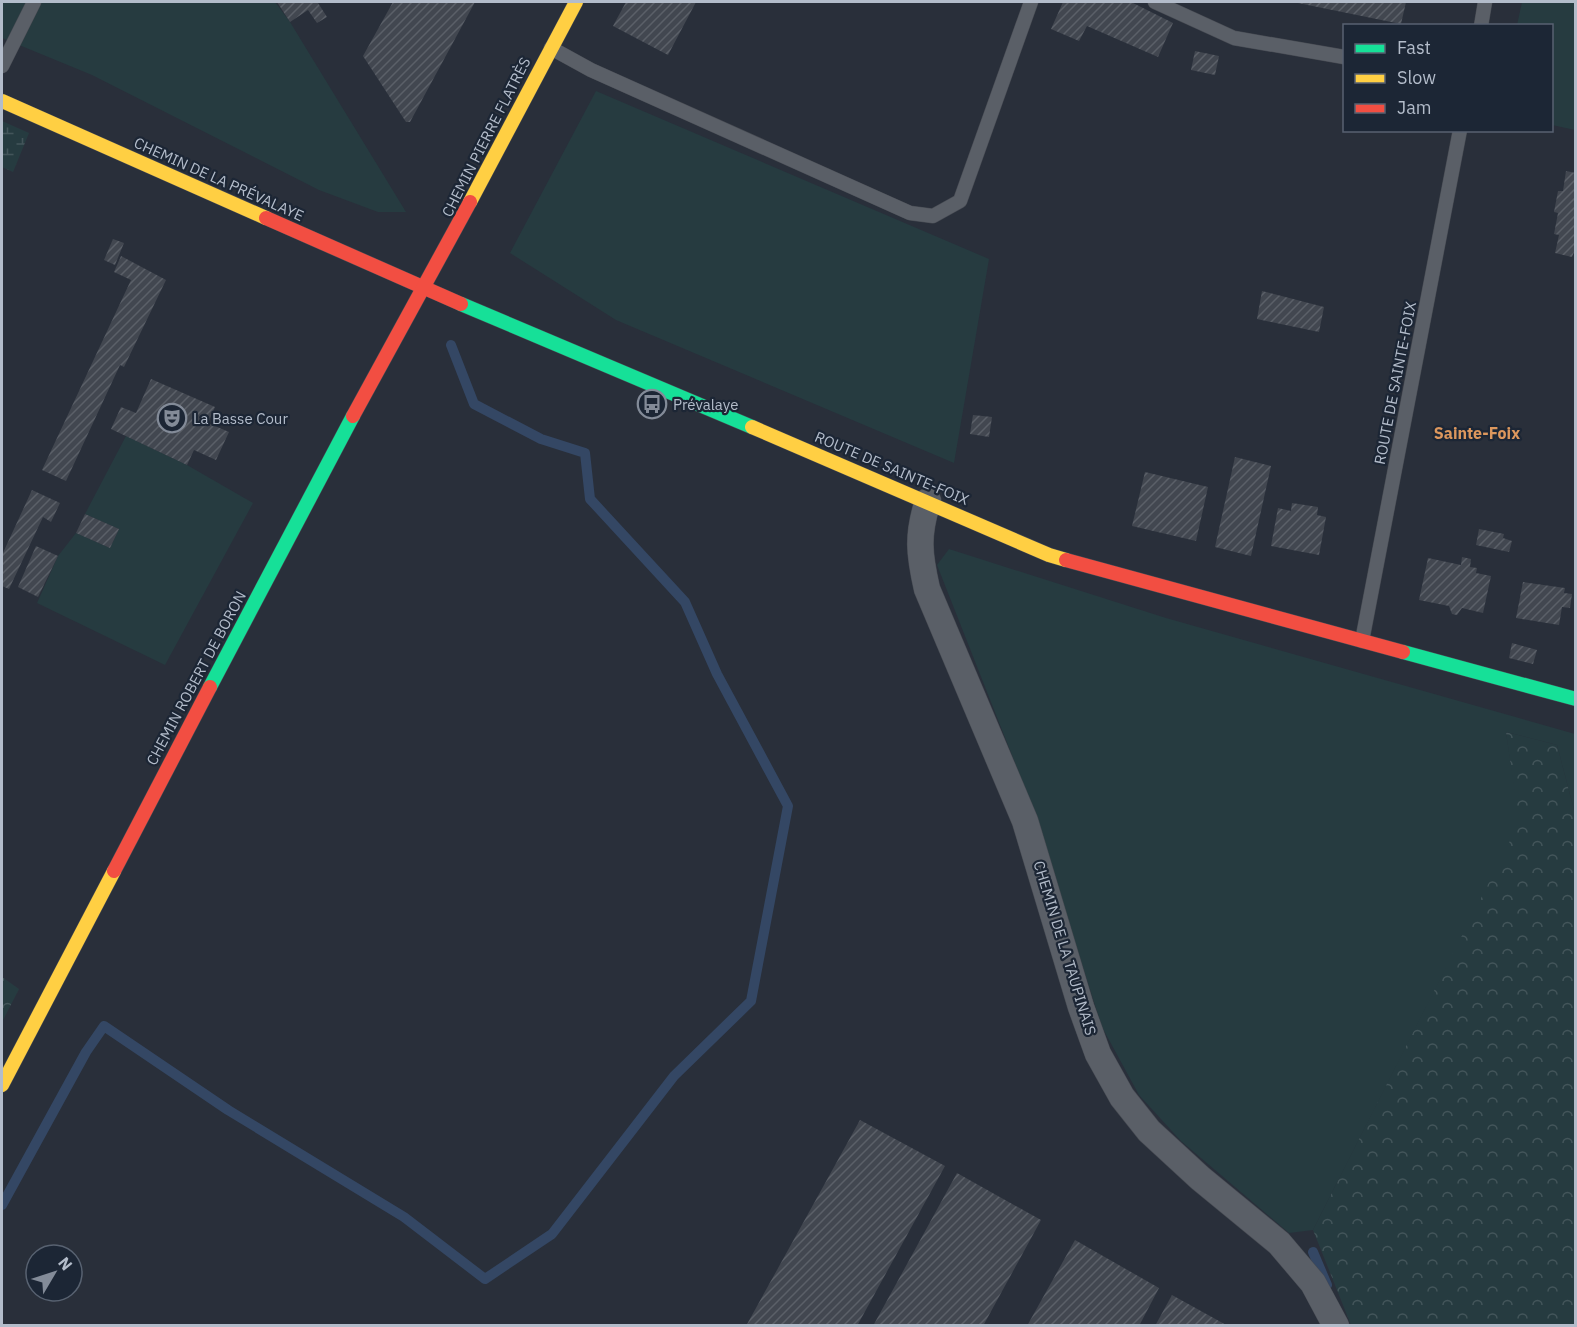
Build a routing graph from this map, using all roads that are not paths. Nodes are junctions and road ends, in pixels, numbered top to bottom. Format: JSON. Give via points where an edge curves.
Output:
{"nodes":[{"id":1,"x":34,"y":2,"type":"edge"},
{"id":2,"x":576,"y":2,"type":"edge"},
{"id":3,"x":1031,"y":2,"type":"edge"},
{"id":4,"x":1155,"y":2,"type":"edge"},
{"id":5,"x":1485,"y":2,"type":"edge"},
{"id":6,"x":1480,"y":24,"type":"edge"},
{"id":7,"x":551,"y":48,"type":"junction"},
{"id":8,"x":1343,"y":57,"type":"edge"},
{"id":9,"x":2,"y":66,"type":"edge"},
{"id":10,"x":2,"y":101,"type":"edge"},
{"id":11,"x":1460,"y":132,"type":"edge"},
{"id":12,"x":423,"y":287,"type":"junction"},
{"id":13,"x":928,"y":501,"type":"junction"},
{"id":14,"x":1362,"y":642,"type":"junction"},
{"id":15,"x":1575,"y":699,"type":"edge"},
{"id":16,"x":2,"y":1085,"type":"edge"},
{"id":17,"x":1336,"y":1326,"type":"edge"}],
"edges":[{"from":1,"to":9,"type":"lane"},
{"from":2,"to":7,"type":"street","name":"CHEMIN PIERRE FLATRÈS"},
{"from":3,"to":7,"type":"lane","via":[[960,201],[933,216],[910,213],[591,70]]},
{"from":4,"to":8,"type":"lane","via":[[1234,38]]},
{"from":5,"to":6,"type":"lane"},
{"from":7,"to":12,"type":"street","name":"CHEMIN PIERRE FLATRÈS"},
{"from":10,"to":12,"type":"street","name":"CHEMIN DE LA PRÉVALAYE"},
{"from":11,"to":14,"type":"lane","name":"ROUTE DE SAINTE-FOIX"},
{"from":12,"to":13,"type":"street","name":"ROUTE DE SAINTE-FOIX"},
{"from":12,"to":16,"type":"street","name":"CHEMIN ROBERT DE BORON"},
{"from":13,"to":14,"type":"street","name":"ROUTE DE SAINTE-FOIX","via":[[1049,555]]},
{"from":13,"to":17,"type":"street","name":"CHEMIN DE LA TAUPINAIS","via":[[920,527],[919,555],[927,589],[1025,821],[1098,1054],[1122,1097],[1149,1131],[1279,1243],[1313,1283]]},
{"from":14,"to":15,"type":"street","name":"ROUTE DE SAINTE-FOIX"}]}
